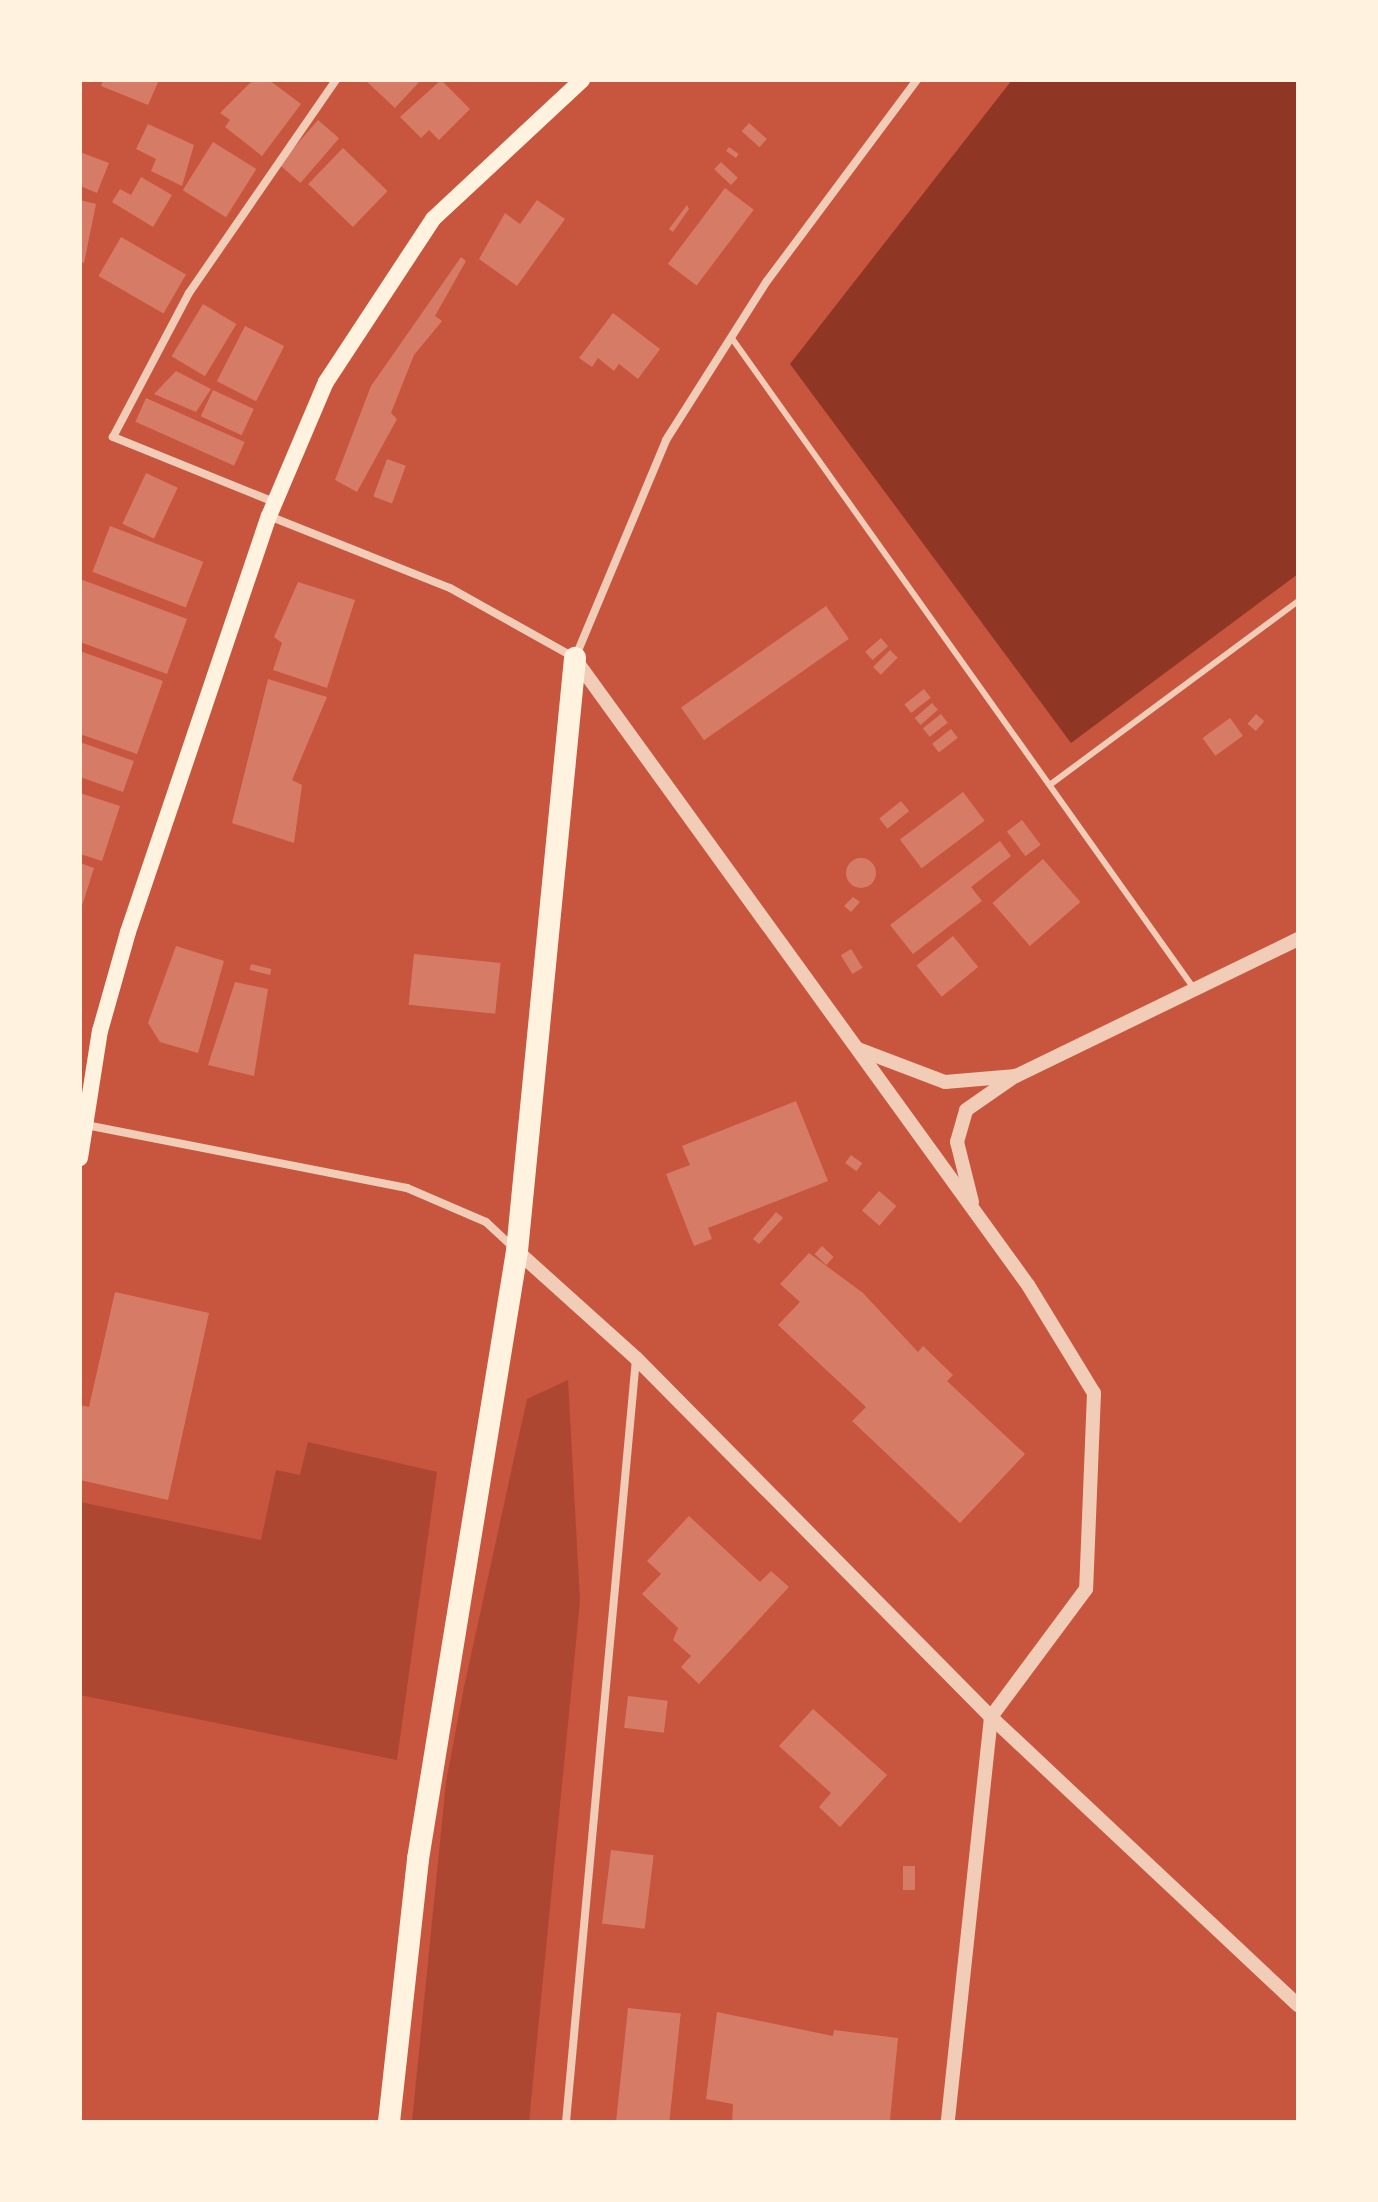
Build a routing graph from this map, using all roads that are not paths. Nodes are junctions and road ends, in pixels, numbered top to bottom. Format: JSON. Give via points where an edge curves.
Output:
{"nodes":[{"id":1,"x":336,"y":80,"type":"edge"},
{"id":2,"x":582,"y":80,"type":"edge"},
{"id":3,"x":917,"y":80,"type":"edge"},
{"id":4,"x":731,"y":337,"type":"junction"},
{"id":5,"x":272,"y":509,"type":"junction"},
{"id":6,"x":1298,"y":601,"type":"edge"},
{"id":7,"x":575,"y":658,"type":"junction"},
{"id":8,"x":1051,"y":784,"type":"junction"},
{"id":9,"x":1298,"y":939,"type":"edge"},
{"id":10,"x":1195,"y":990,"type":"junction"},
{"id":11,"x":858,"y":1049,"type":"junction"},
{"id":12,"x":1016,"y":1076,"type":"junction"},
{"id":13,"x":86,"y":1125,"type":"junction"},
{"id":14,"x":80,"y":1158,"type":"edge"},
{"id":15,"x":975,"y":1211,"type":"junction"},
{"id":16,"x":517,"y":1251,"type":"junction"},
{"id":17,"x":636,"y":1358,"type":"junction"},
{"id":18,"x":991,"y":1717,"type":"junction"},
{"id":19,"x":1298,"y":2005,"type":"edge"},
{"id":20,"x":389,"y":2122,"type":"edge"},
{"id":21,"x":566,"y":2122,"type":"edge"},
{"id":22,"x":948,"y":2122,"type":"edge"}],
"edges":[{"from":1,"to":5,"type":"street","via":[[189,293],[113,437]]},
{"from":2,"to":5,"type":"main road","via":[[474,174],[399,262],[331,372]]},
{"from":3,"to":4,"type":"street"},
{"from":4,"to":7,"type":"street","via":[[666,440]]},
{"from":4,"to":8,"type":"lane"},
{"from":5,"to":7,"type":"street","via":[[450,588]]},
{"from":5,"to":13,"type":"main road","via":[[128,932],[100,1031]]},
{"from":6,"to":8,"type":"lane"},
{"from":7,"to":11,"type":"street"},
{"from":7,"to":16,"type":"highway"},
{"from":8,"to":10,"type":"lane"},
{"from":9,"to":10,"type":"street"},
{"from":10,"to":12,"type":"street"},
{"from":11,"to":12,"type":"street","via":[[945,1082]]},
{"from":11,"to":15,"type":"street"},
{"from":12,"to":15,"type":"street","via":[[966,1110],[957,1142]]},
{"from":13,"to":14,"type":"main road"},
{"from":13,"to":16,"type":"street","via":[[407,1188],[486,1222]]},
{"from":15,"to":18,"type":"street","via":[[1094,1393],[1086,1589]]},
{"from":16,"to":17,"type":"street"},
{"from":16,"to":20,"type":"highway","via":[[418,1859]]},
{"from":17,"to":18,"type":"street"},
{"from":17,"to":21,"type":"street"},
{"from":18,"to":19,"type":"street"},
{"from":18,"to":22,"type":"street"}]}
